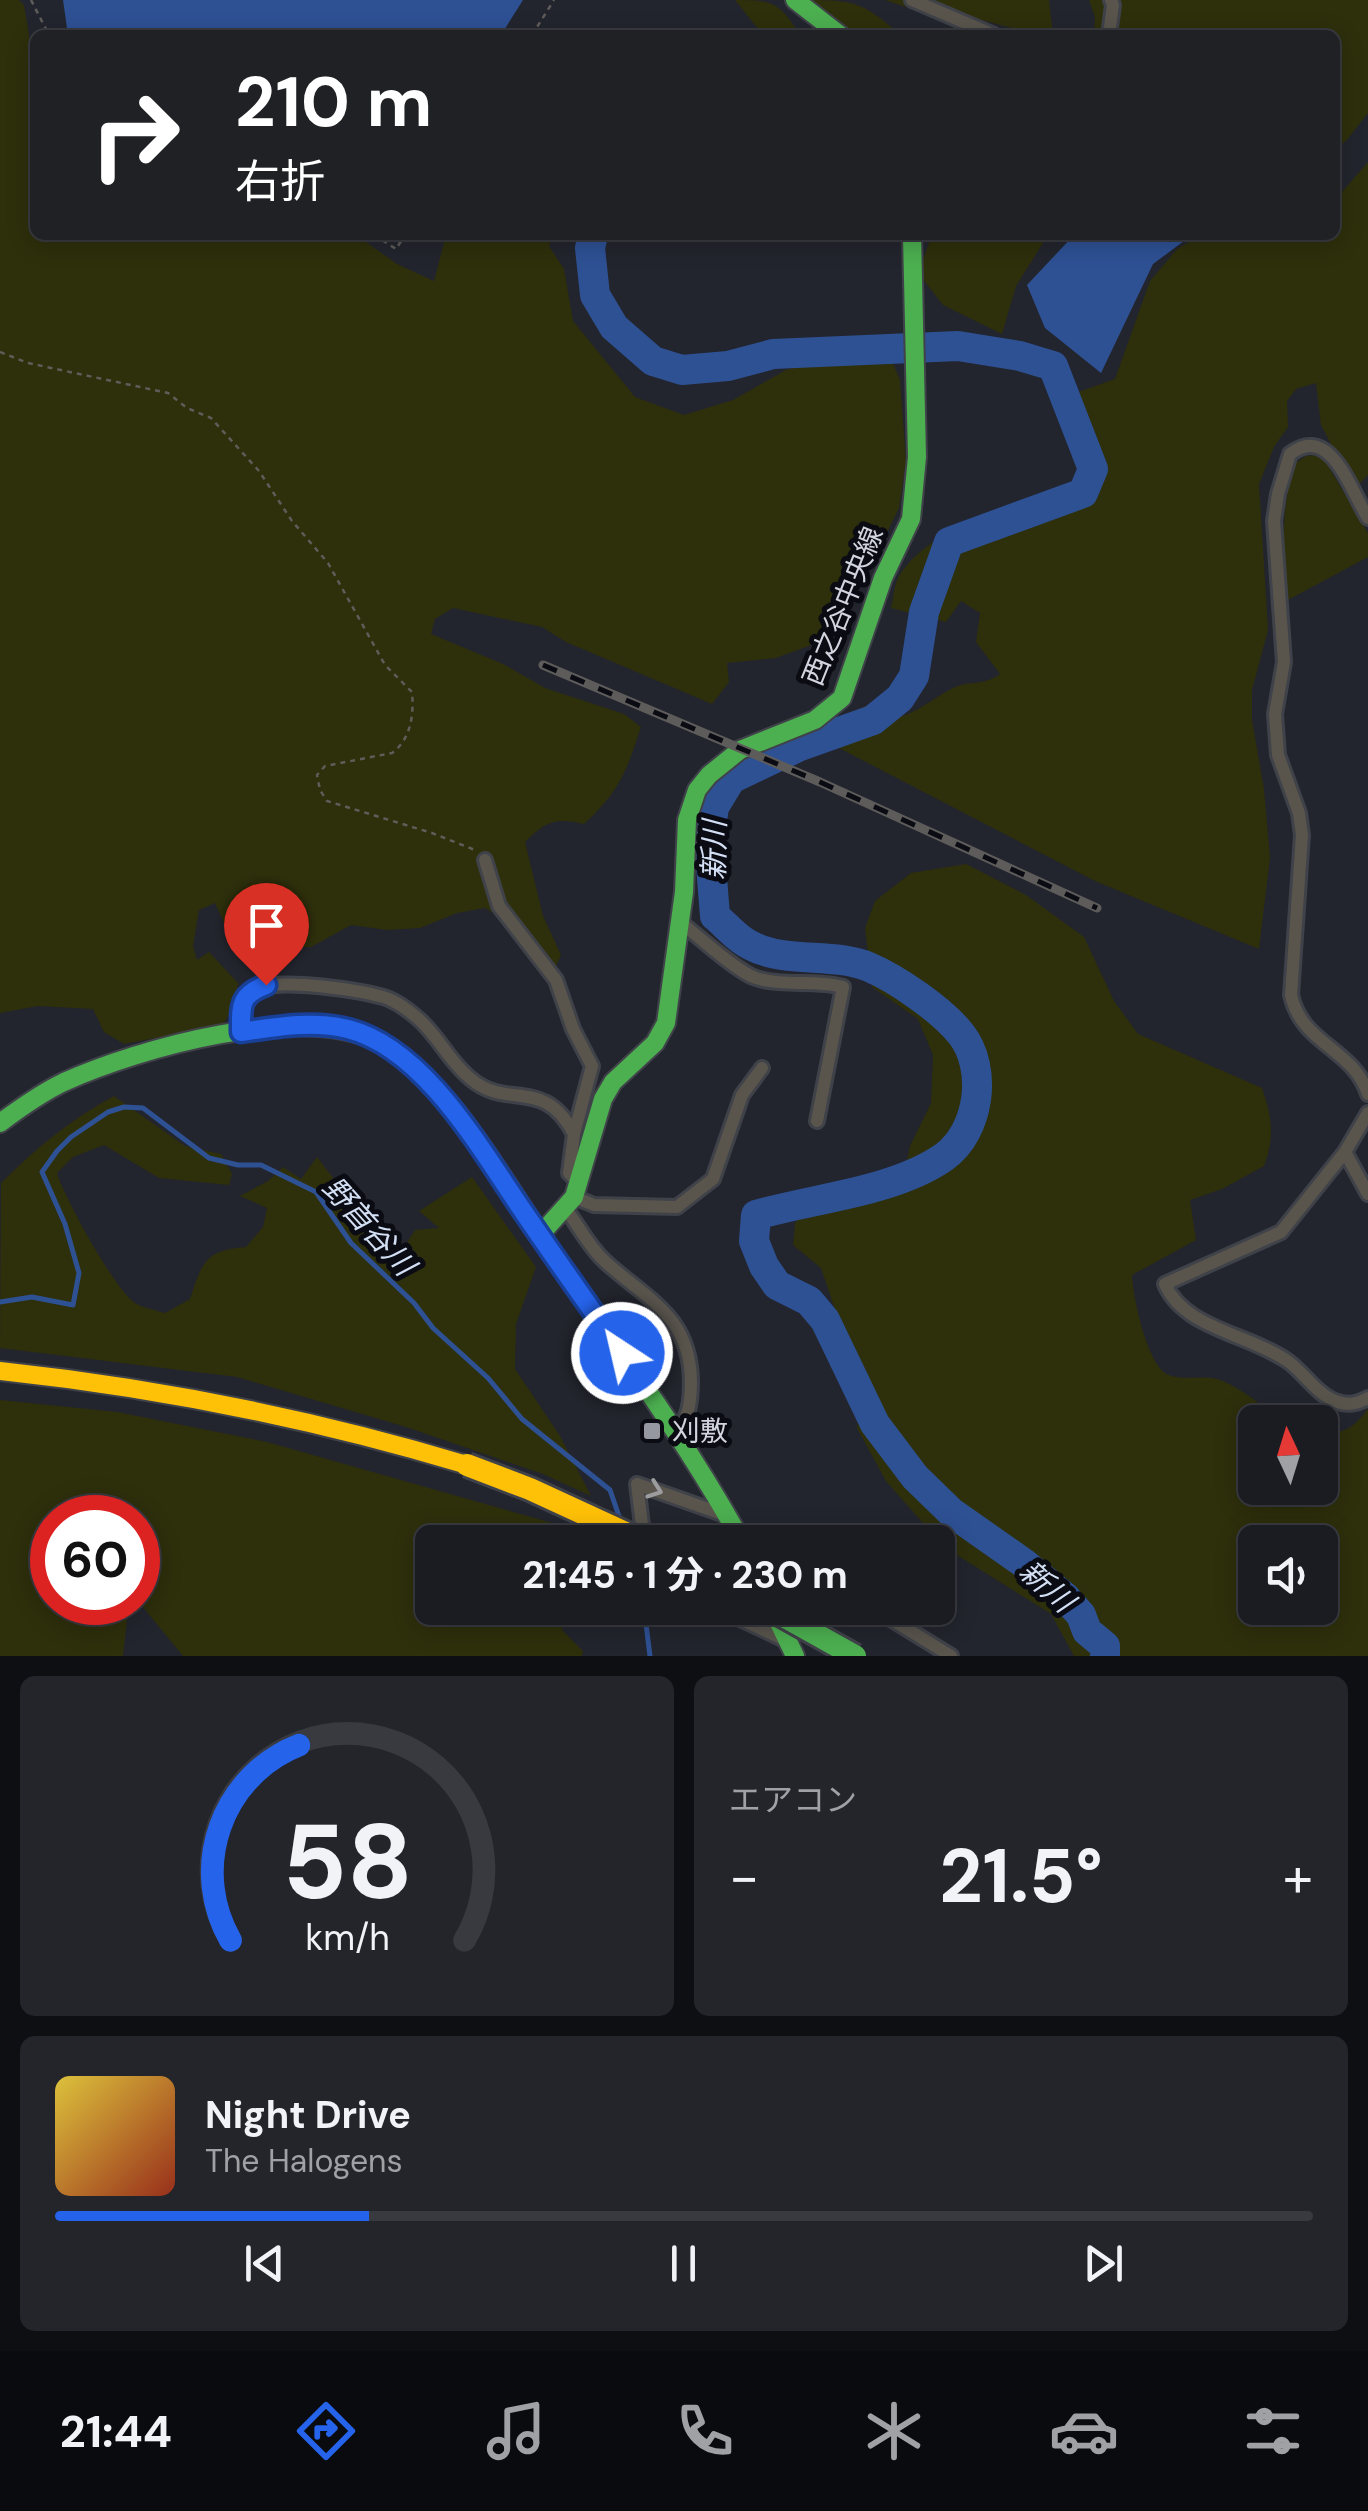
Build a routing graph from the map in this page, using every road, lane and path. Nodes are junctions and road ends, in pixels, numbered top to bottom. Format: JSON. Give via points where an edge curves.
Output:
{"nodes":[{"id":1,"x":31,"y":0,"type":"edge"},
{"id":2,"x":554,"y":0,"type":"edge"},
{"id":3,"x":795,"y":0,"type":"edge"},
{"id":4,"x":912,"y":0,"type":"edge"},
{"id":5,"x":1111,"y":0,"type":"edge"},
{"id":6,"x":46,"y":30,"type":"edge"},
{"id":7,"x":535,"y":30,"type":"edge"},
{"id":8,"x":834,"y":30,"type":"edge"},
{"id":9,"x":982,"y":30,"type":"edge"},
{"id":10,"x":1109,"y":30,"type":"edge"},
{"id":11,"x":382,"y":240,"type":"edge"},
{"id":12,"x":402,"y":240,"type":"edge"},
{"id":13,"x":912,"y":240,"type":"edge"},
{"id":14,"x":0,"y":352,"type":"edge"},
{"id":15,"x":1366,"y":510,"type":"edge"},
{"id":16,"x":484,"y":860,"type":"joint"},
{"id":17,"x":679,"y":922,"type":"junction"},
{"id":18,"x":241,"y":1032,"type":"junction"},
{"id":19,"x":762,"y":1068,"type":"dead end"},
{"id":20,"x":1368,"y":1094,"type":"edge"},
{"id":21,"x":1368,"y":1113,"type":"edge"},
{"id":22,"x":817,"y":1122,"type":"dead end"},
{"id":23,"x":0,"y":1123,"type":"edge"},
{"id":24,"x":574,"y":1134,"type":"junction"},
{"id":25,"x":1345,"y":1152,"type":"junction"},
{"id":26,"x":1368,"y":1194,"type":"edge"},
{"id":27,"x":573,"y":1196,"type":"junction"},
{"id":28,"x":540,"y":1236,"type":"junction"},
{"id":29,"x":0,"y":1372,"type":"edge"},
{"id":30,"x":1368,"y":1398,"type":"edge"},
{"id":31,"x":677,"y":1433,"type":"junction"},
{"id":32,"x":728,"y":1516,"type":"junction"},
{"id":33,"x":607,"y":1525,"type":"edge"},
{"id":34,"x":642,"y":1525,"type":"edge"},
{"id":35,"x":733,"y":1525,"type":"edge"},
{"id":36,"x":748,"y":1625,"type":"edge"},
{"id":37,"x":779,"y":1625,"type":"edge"},
{"id":38,"x":801,"y":1625,"type":"edge"},
{"id":39,"x":901,"y":1625,"type":"edge"},
{"id":40,"x":791,"y":1649,"type":"edge"},
{"id":41,"x":855,"y":1656,"type":"edge"},
{"id":42,"x":951,"y":1656,"type":"edge"}],
"edges":[{"from":1,"to":6,"type":"path"},
{"from":2,"to":7,"type":"path"},
{"from":3,"to":8,"type":"main road"},
{"from":4,"to":9,"type":"street"},
{"from":5,"to":10,"type":"street"},
{"from":11,"to":12,"type":"path","via":[[396,249]]},
{"from":13,"to":17,"type":"main road","name":"西之谷中央線","via":[[917,458],[911,519],[842,698],[811,723],[731,755],[698,789],[684,828]]},
{"from":14,"to":16,"type":"path","via":[[168,393],[212,418],[328,563],[385,665],[412,692],[413,718],[400,747],[325,766],[317,775],[320,790],[328,801],[473,848]]},
{"from":15,"to":20,"type":"street","via":[[1322,446],[1290,454],[1274,521],[1284,662],[1276,735],[1302,835],[1291,996],[1304,1027],[1352,1064]]},
{"from":16,"to":24,"type":"street","via":[[499,906],[556,980],[592,1066]]},
{"from":17,"to":22,"type":"street","via":[[754,978],[843,987]]},
{"from":17,"to":27,"type":"main road","name":"西之谷中央線","via":[[666,1023],[603,1099]]},
{"from":18,"to":23,"type":"main road","via":[[97,1068]]},
{"from":18,"to":24,"type":"street","via":[[242,1005],[250,991],[266,985],[353,990],[392,1000],[416,1016],[470,1079],[487,1089],[540,1098]]},
{"from":18,"to":28,"type":"main road","via":[[348,1029],[405,1059],[460,1120]]},
{"from":19,"to":27,"type":"street","via":[[742,1095],[714,1179],[677,1207],[594,1205]]},
{"from":21,"to":25,"type":"street"},
{"from":24,"to":27,"type":"street"},
{"from":25,"to":26,"type":"street"},
{"from":25,"to":30,"type":"street","via":[[1281,1232],[1165,1284],[1172,1300],[1194,1318],[1253,1340],[1328,1397],[1341,1404]]},
{"from":27,"to":28,"type":"main road","name":"西之谷中央線"},
{"from":27,"to":31,"type":"street","via":[[606,1264],[669,1316],[684,1343],[691,1396]]},
{"from":28,"to":31,"type":"main road"},
{"from":29,"to":33,"type":"main road","bridge":true,"via":[[239,1404],[369,1435],[467,1465]]},
{"from":31,"to":32,"type":"main road"},
{"from":34,"to":32,"type":"street","one_way":true,"via":[[637,1484]]},
{"from":32,"to":35,"type":"main road"},
{"from":36,"to":40,"type":"street"},
{"from":37,"to":40,"type":"main road"},
{"from":38,"to":41,"type":"main road","bridge":true},
{"from":39,"to":42,"type":"street"}]}
